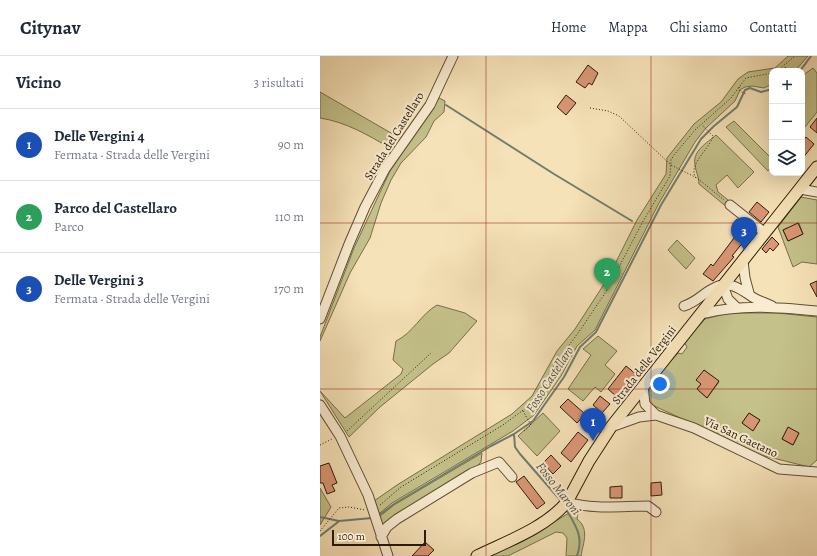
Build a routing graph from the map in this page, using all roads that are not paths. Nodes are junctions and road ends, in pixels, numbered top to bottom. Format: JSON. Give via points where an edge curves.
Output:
{"nodes":[{"id":1,"x":453,"y":56,"type":"edge"},
{"id":2,"x":817,"y":167,"type":"edge"},
{"id":3,"x":800,"y":189,"type":"junction"},
{"id":4,"x":817,"y":192,"type":"edge"},
{"id":5,"x":730,"y":205,"type":"road end"},
{"id":6,"x":765,"y":233,"type":"junction"},
{"id":7,"x":743,"y":261,"type":"junction"},
{"id":8,"x":723,"y":285,"type":"junction"},
{"id":9,"x":749,"y":293,"type":"junction"},
{"id":10,"x":684,"y":306,"type":"dead end"},
{"id":11,"x":736,"y":307,"type":"junction"},
{"id":12,"x":775,"y":307,"type":"junction"},
{"id":13,"x":815,"y":310,"type":"edge"},
{"id":14,"x":700,"y":314,"type":"junction"},
{"id":15,"x":320,"y":319,"type":"edge"},
{"id":16,"x":643,"y":386,"type":"junction"},
{"id":17,"x":630,"y":403,"type":"junction"},
{"id":18,"x":645,"y":404,"type":"junction"},
{"id":19,"x":320,"y":405,"type":"edge"},
{"id":20,"x":656,"y":415,"type":"junction"},
{"id":21,"x":639,"y":417,"type":"junction"},
{"id":22,"x":611,"y":427,"type":"junction"},
{"id":23,"x":817,"y":472,"type":"edge"},
{"id":24,"x":512,"y":477,"type":"dead end"},
{"id":25,"x":567,"y":502,"type":"junction"},
{"id":26,"x":656,"y":512,"type":"dead end"},
{"id":27,"x":381,"y":538,"type":"junction"},
{"id":28,"x":388,"y":556,"type":"edge"},
{"id":29,"x":477,"y":556,"type":"edge"}],
"edges":[{"from":1,"to":15,"type":"street","name":"Strada del Castellaro","via":[[430,105],[385,169],[365,207]]},
{"from":2,"to":3,"type":"main road","name":"Strada delle Vergini"},
{"from":3,"to":4,"type":"street"},
{"from":3,"to":6,"type":"main road","name":"Strada delle Vergini"},
{"from":5,"to":6,"type":"street"},
{"from":6,"to":7,"type":"main road","name":"Strada delle Vergini"},
{"from":7,"to":8,"type":"main road","name":"Strada delle Vergini"},
{"from":7,"to":9,"type":"street"},
{"from":8,"to":9,"type":"street","via":[[736,286]]},
{"from":8,"to":10,"type":"street"},
{"from":8,"to":11,"type":"street","via":[[728,299]]},
{"from":8,"to":14,"type":"main road","name":"Strada delle Vergini"},
{"from":9,"to":12,"type":"street","via":[[754,298]]},
{"from":11,"to":12,"type":"street"},
{"from":11,"to":14,"type":"street"},
{"from":12,"to":13,"type":"street"},
{"from":14,"to":16,"type":"main road","name":"Strada delle Vergini"},
{"from":16,"to":17,"type":"main road","name":"Strada delle Vergini"},
{"from":16,"to":18,"type":"street"},
{"from":17,"to":18,"type":"street"},
{"from":17,"to":21,"type":"street"},
{"from":17,"to":22,"type":"main road","name":"Strada delle Vergini"},
{"from":18,"to":20,"type":"street","name":"Via San Gaetano"},
{"from":19,"to":27,"type":"street","via":[[340,436],[368,495]]},
{"from":20,"to":21,"type":"street","name":"Via San Gaetano"},
{"from":20,"to":23,"type":"street","name":"Via San Gaetano","via":[[694,428],[779,468]]},
{"from":21,"to":22,"type":"street","name":"Via San Gaetano"},
{"from":22,"to":25,"type":"main road","name":"Strada delle Vergini"},
{"from":24,"to":27,"type":"street","via":[[499,462],[482,468],[397,518],[387,527]]},
{"from":25,"to":26,"type":"street","via":[[602,508],[648,506]]},
{"from":25,"to":29,"type":"main road","name":"Strada delle Vergini","via":[[544,522]]},
{"from":27,"to":28,"type":"street"}]}
